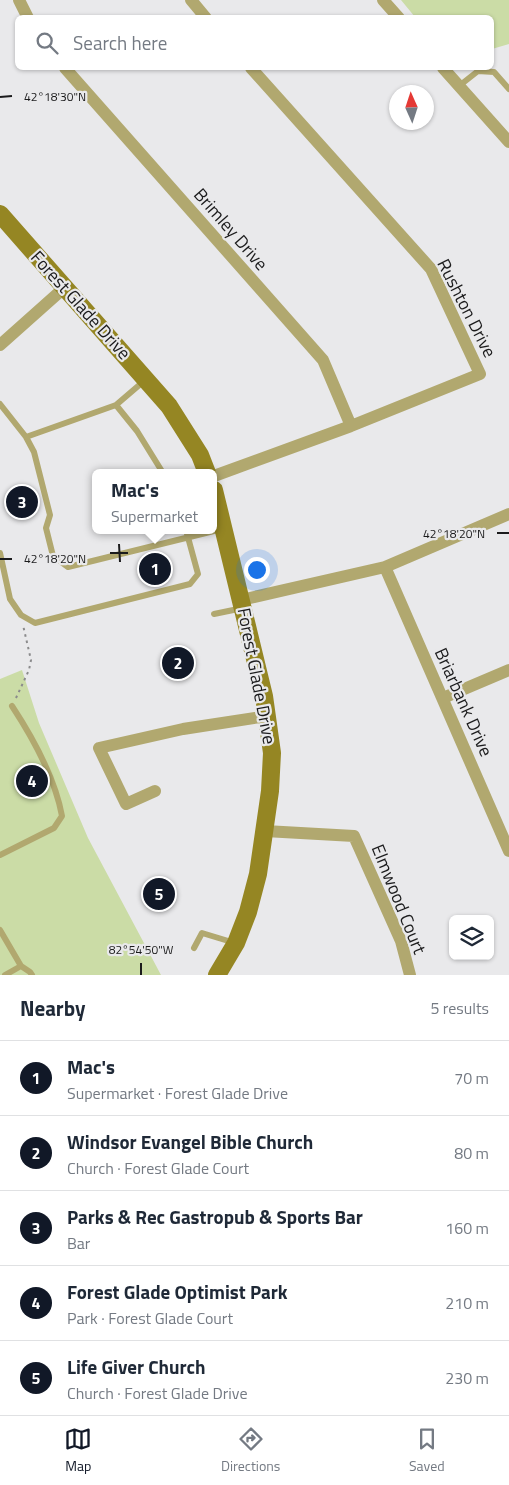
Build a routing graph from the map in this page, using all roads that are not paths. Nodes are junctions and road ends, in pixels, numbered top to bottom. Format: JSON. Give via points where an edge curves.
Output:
{"nodes":[{"id":1,"x":19,"y":0,"type":"edge"},
{"id":2,"x":191,"y":0,"type":"edge"},
{"id":3,"x":383,"y":0,"type":"edge"},
{"id":4,"x":26,"y":15,"type":"edge"},
{"id":5,"x":204,"y":15,"type":"edge"},
{"id":6,"x":396,"y":15,"type":"edge"},
{"id":7,"x":67,"y":70,"type":"edge"},
{"id":8,"x":253,"y":70,"type":"edge"},
{"id":9,"x":445,"y":70,"type":"edge"},
{"id":10,"x":459,"y":86,"type":"junction"},
{"id":11,"x":509,"y":89,"type":"edge"},
{"id":12,"x":509,"y":142,"type":"edge"},
{"id":13,"x":0,"y":214,"type":"edge"},
{"id":14,"x":64,"y":288,"type":"junction"},
{"id":15,"x":0,"y":346,"type":"edge"},
{"id":16,"x":147,"y":379,"type":"junction"},
{"id":17,"x":0,"y":404,"type":"edge"},
{"id":18,"x":116,"y":404,"type":"junction"},
{"id":19,"x":351,"y":426,"type":"junction"},
{"id":20,"x":26,"y":436,"type":"junction"},
{"id":21,"x":161,"y":469,"type":"edge"},
{"id":22,"x":206,"y":469,"type":"edge"},
{"id":23,"x":217,"y":475,"type":"edge"},
{"id":24,"x":217,"y":502,"type":"edge"},
{"id":25,"x":509,"y":514,"type":"edge"},
{"id":26,"x":224,"y":529,"type":"junction"},
{"id":27,"x":217,"y":530,"type":"edge"},
{"id":28,"x":184,"y":534,"type":"edge"},
{"id":29,"x":187,"y":534,"type":"edge"},
{"id":30,"x":0,"y":553,"type":"edge"},
{"id":31,"x":386,"y":567,"type":"junction"},
{"id":32,"x":242,"y":604,"type":"junction"},
{"id":33,"x":214,"y":614,"type":"dead end"},
{"id":34,"x":509,"y":670,"type":"edge"},
{"id":35,"x":443,"y":698,"type":"junction"},
{"id":36,"x":12,"y":706,"type":"road end"},
{"id":37,"x":268,"y":716,"type":"junction"},
{"id":38,"x":155,"y":792,"type":"dead end"},
{"id":39,"x":504,"y":824,"type":"edge"},
{"id":40,"x":265,"y":831,"type":"junction"},
{"id":41,"x":509,"y":851,"type":"edge"},
{"id":42,"x":0,"y":855,"type":"edge"},
{"id":43,"x":0,"y":930,"type":"edge"},
{"id":44,"x":236,"y":943,"type":"junction"},
{"id":45,"x":194,"y":948,"type":"dead end"},
{"id":46,"x":21,"y":966,"type":"junction"},
{"id":47,"x":5,"y":975,"type":"edge"},
{"id":48,"x":32,"y":975,"type":"edge"},
{"id":49,"x":217,"y":975,"type":"edge"},
{"id":50,"x":410,"y":975,"type":"edge"}],
"edges":[{"from":1,"to":4,"type":"street"},
{"from":2,"to":5,"type":"street"},
{"from":3,"to":6,"type":"street"},
{"from":7,"to":19,"type":"street","name":"Brimley Drive","via":[[323,360]]},
{"from":8,"to":19,"type":"street","name":"Rushton Drive","via":[[431,269],[480,374]]},
{"from":9,"to":10,"type":"street"},
{"from":10,"to":11,"type":"lane","via":[[478,72],[494,72]]},
{"from":10,"to":12,"type":"street"},
{"from":13,"to":14,"type":"street","name":"Forest Glade Drive"},
{"from":14,"to":15,"type":"street"},
{"from":14,"to":16,"type":"street","name":"Forest Glade Drive"},
{"from":16,"to":18,"type":"lane"},
{"from":16,"to":22,"type":"street","name":"Forest Glade Drive","via":[[187,432]]},
{"from":17,"to":20,"type":"lane"},
{"from":18,"to":20,"type":"lane"},
{"from":18,"to":21,"type":"lane"},
{"from":19,"to":23,"type":"street","name":"Rushton Drive"},
{"from":20,"to":28,"type":"lane","via":[[34,452],[50,515],[46,528],[53,556],[68,567]]},
{"from":24,"to":26,"type":"street","name":"Forest Glade Drive"},
{"from":25,"to":31,"type":"street"},
{"from":26,"to":27,"type":"lane"},
{"from":26,"to":32,"type":"street","name":"Forest Glade Drive"},
{"from":29,"to":30,"type":"lane","via":[[198,574],[190,584],[35,622],[21,615],[10,599]]},
{"from":31,"to":32,"type":"street"},
{"from":31,"to":35,"type":"street","name":"Briarbank Drive"},
{"from":32,"to":33,"type":"lane"},
{"from":32,"to":37,"type":"street","name":"Forest Glade Drive"},
{"from":34,"to":35,"type":"street"},
{"from":35,"to":39,"type":"street","name":"Briarbank Drive"},
{"from":36,"to":42,"type":"lane","via":[[32,737],[62,816],[54,828]]},
{"from":37,"to":38,"type":"street","via":[[183,729],[99,748],[126,804]]},
{"from":37,"to":40,"type":"street","name":"Forest Glade Drive","via":[[272,767]]},
{"from":39,"to":41,"type":"street","name":"Briarbank Drive"},
{"from":40,"to":44,"type":"street","name":"Forest Glade Drive","via":[[258,874]]},
{"from":40,"to":50,"type":"street","name":"Elmwood Court","via":[[354,836],[401,941]]},
{"from":43,"to":46,"type":"lane"},
{"from":44,"to":45,"type":"lane","via":[[202,933]]},
{"from":44,"to":49,"type":"street","name":"Forest Glade Drive"},
{"from":46,"to":47,"type":"lane"},
{"from":46,"to":48,"type":"lane"}]}
